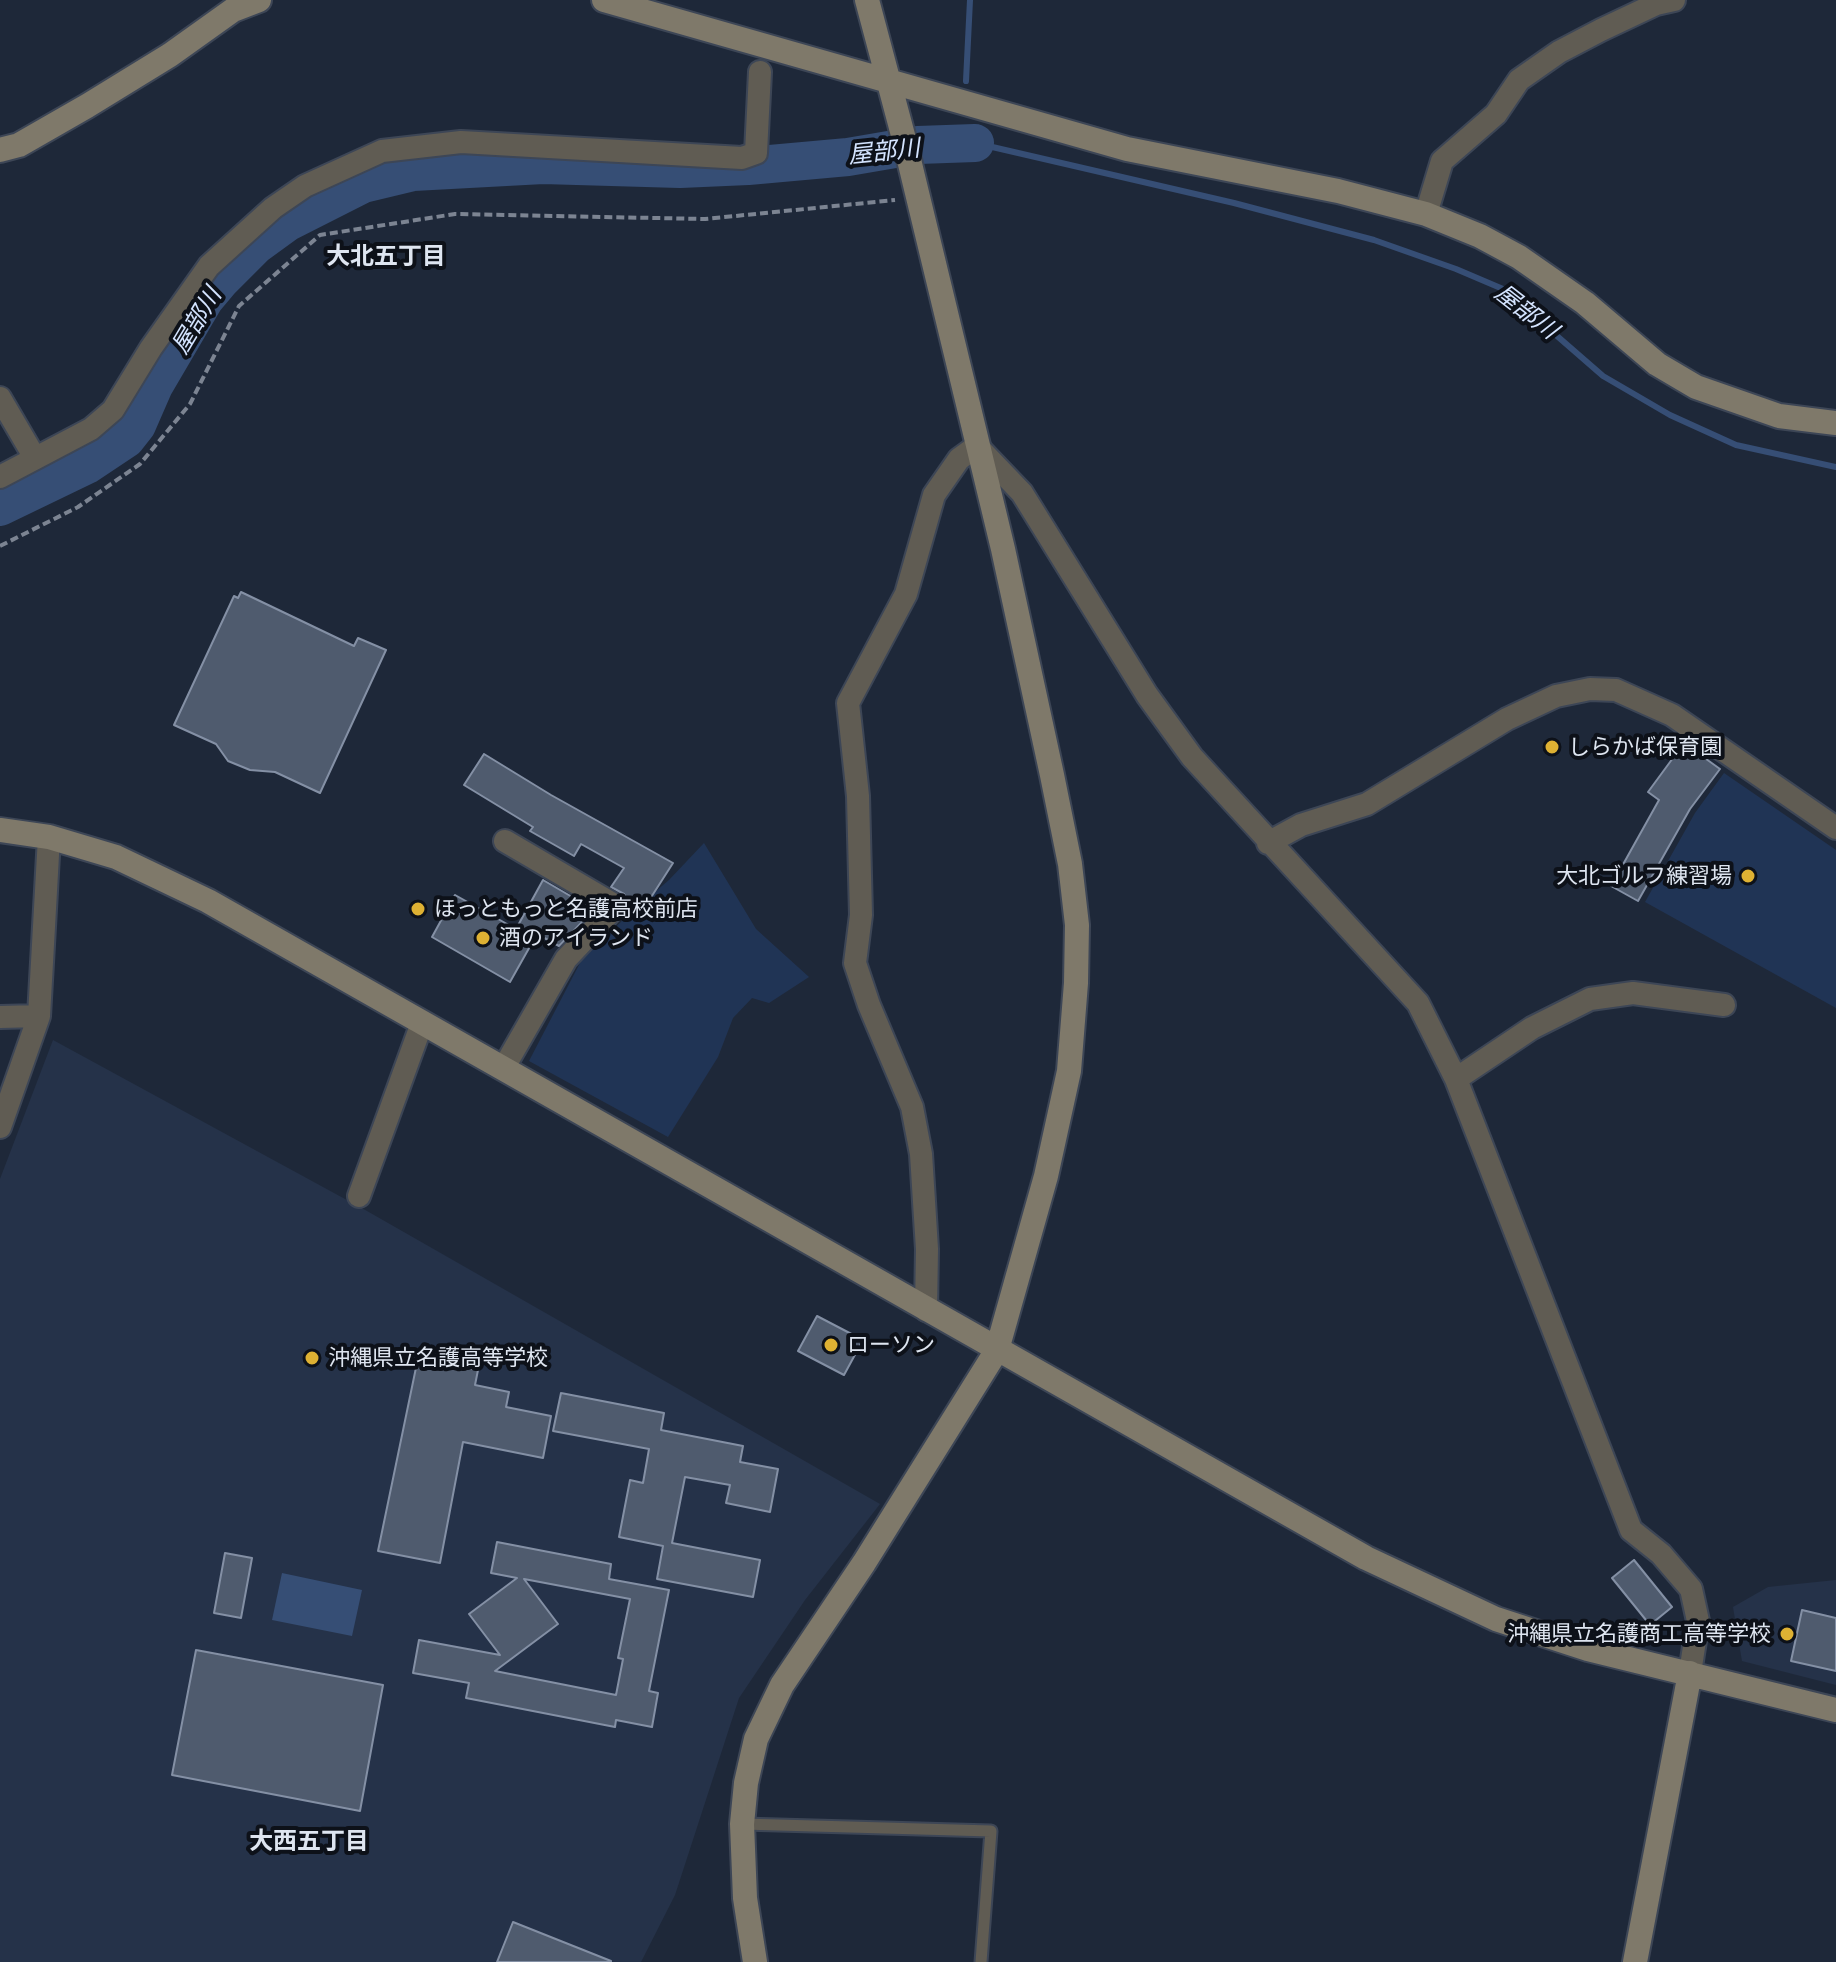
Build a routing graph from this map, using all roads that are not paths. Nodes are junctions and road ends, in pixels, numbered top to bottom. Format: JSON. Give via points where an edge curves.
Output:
{"nodes":[{"id":1,"x":259,"y":0,"type":"edge"},
{"id":2,"x":604,"y":0,"type":"edge"},
{"id":3,"x":867,"y":0,"type":"edge"},
{"id":4,"x":1674,"y":0,"type":"edge"},
{"id":5,"x":760,"y":72,"type":"dead end"},
{"id":6,"x":888,"y":82,"type":"junction"},
{"id":7,"x":0,"y":150,"type":"edge"},
{"id":8,"x":1426,"y":214,"type":"junction"},
{"id":9,"x":0,"y":398,"type":"edge"},
{"id":10,"x":1836,"y":423,"type":"edge"},
{"id":11,"x":977,"y":446,"type":"junction"},
{"id":12,"x":35,"y":458,"type":"junction"},
{"id":13,"x":0,"y":477,"type":"edge"},
{"id":14,"x":1836,"y":828,"type":"edge"},
{"id":15,"x":0,"y":830,"type":"edge"},
{"id":16,"x":49,"y":837,"type":"junction"},
{"id":17,"x":505,"y":841,"type":"dead end"},
{"id":18,"x":1268,"y":843,"type":"junction"},
{"id":19,"x":1724,"y":1005,"type":"dead end"},
{"id":20,"x":39,"y":1016,"type":"junction"},
{"id":21,"x":0,"y":1017,"type":"edge"},
{"id":22,"x":422,"y":1023,"type":"junction"},
{"id":23,"x":503,"y":1069,"type":"junction"},
{"id":24,"x":1456,"y":1079,"type":"junction"},
{"id":25,"x":0,"y":1127,"type":"edge"},
{"id":26,"x":359,"y":1196,"type":"dead end"},
{"id":27,"x":926,"y":1310,"type":"junction"},
{"id":28,"x":997,"y":1350,"type":"junction"},
{"id":29,"x":1690,"y":1673,"type":"junction"},
{"id":30,"x":1836,"y":1710,"type":"edge"},
{"id":31,"x":742,"y":1824,"type":"junction"},
{"id":32,"x":755,"y":1962,"type":"edge"},
{"id":33,"x":981,"y":1962,"type":"edge"},
{"id":34,"x":1635,"y":1962,"type":"edge"}],
"edges":[{"from":1,"to":7,"type":"street","via":[[233,10],[87,106],[19,145]]},
{"from":2,"to":6,"type":"street"},
{"from":3,"to":6,"type":"street"},
{"from":4,"to":8,"type":"street","via":[[1601,30],[1519,80],[1496,114],[1442,161]]},
{"from":5,"to":12,"type":"street","via":[[756,153],[742,158],[461,142],[382,151],[305,186],[209,266],[113,410],[91,429]]},
{"from":6,"to":8,"type":"street","via":[[1127,149]]},
{"from":6,"to":11,"type":"street"},
{"from":8,"to":10,"type":"street","via":[[1519,257],[1585,303],[1657,364],[1696,387],[1779,416]]},
{"from":9,"to":12,"type":"street"},
{"from":11,"to":18,"type":"street","via":[[1022,493],[1147,695],[1192,757]]},
{"from":11,"to":27,"type":"street","via":[[959,459],[934,495],[906,594],[848,703],[858,796],[861,915],[855,963],[912,1107],[921,1154]]},
{"from":11,"to":28,"type":"street","via":[[1058,805],[1077,925],[1069,1071]]},
{"from":12,"to":13,"type":"street"},
{"from":14,"to":18,"type":"street","via":[[1672,715],[1616,690],[1590,689],[1556,696],[1507,719],[1367,804],[1301,825]]},
{"from":15,"to":16,"type":"street"},
{"from":16,"to":20,"type":"street"},
{"from":16,"to":22,"type":"street","via":[[116,857],[208,901]]},
{"from":17,"to":23,"type":"street","via":[[616,906],[566,959]]},
{"from":18,"to":24,"type":"street","via":[[1418,1003]]},
{"from":19,"to":24,"type":"street","via":[[1633,993],[1590,999],[1532,1028]]},
{"from":20,"to":21,"type":"street"},
{"from":20,"to":25,"type":"street"},
{"from":22,"to":23,"type":"street"},
{"from":22,"to":26,"type":"street"},
{"from":23,"to":27,"type":"street"},
{"from":24,"to":29,"type":"street","via":[[1631,1530],[1691,1589],[1698,1621]]},
{"from":27,"to":28,"type":"street"},
{"from":28,"to":29,"type":"street","via":[[1366,1558],[1496,1619],[1588,1649]]},
{"from":28,"to":31,"type":"street","via":[[782,1685],[756,1739]]},
{"from":29,"to":30,"type":"street"},
{"from":29,"to":34,"type":"street"},
{"from":31,"to":32,"type":"street"},
{"from":31,"to":33,"type":"lane","via":[[991,1831]]}]}
